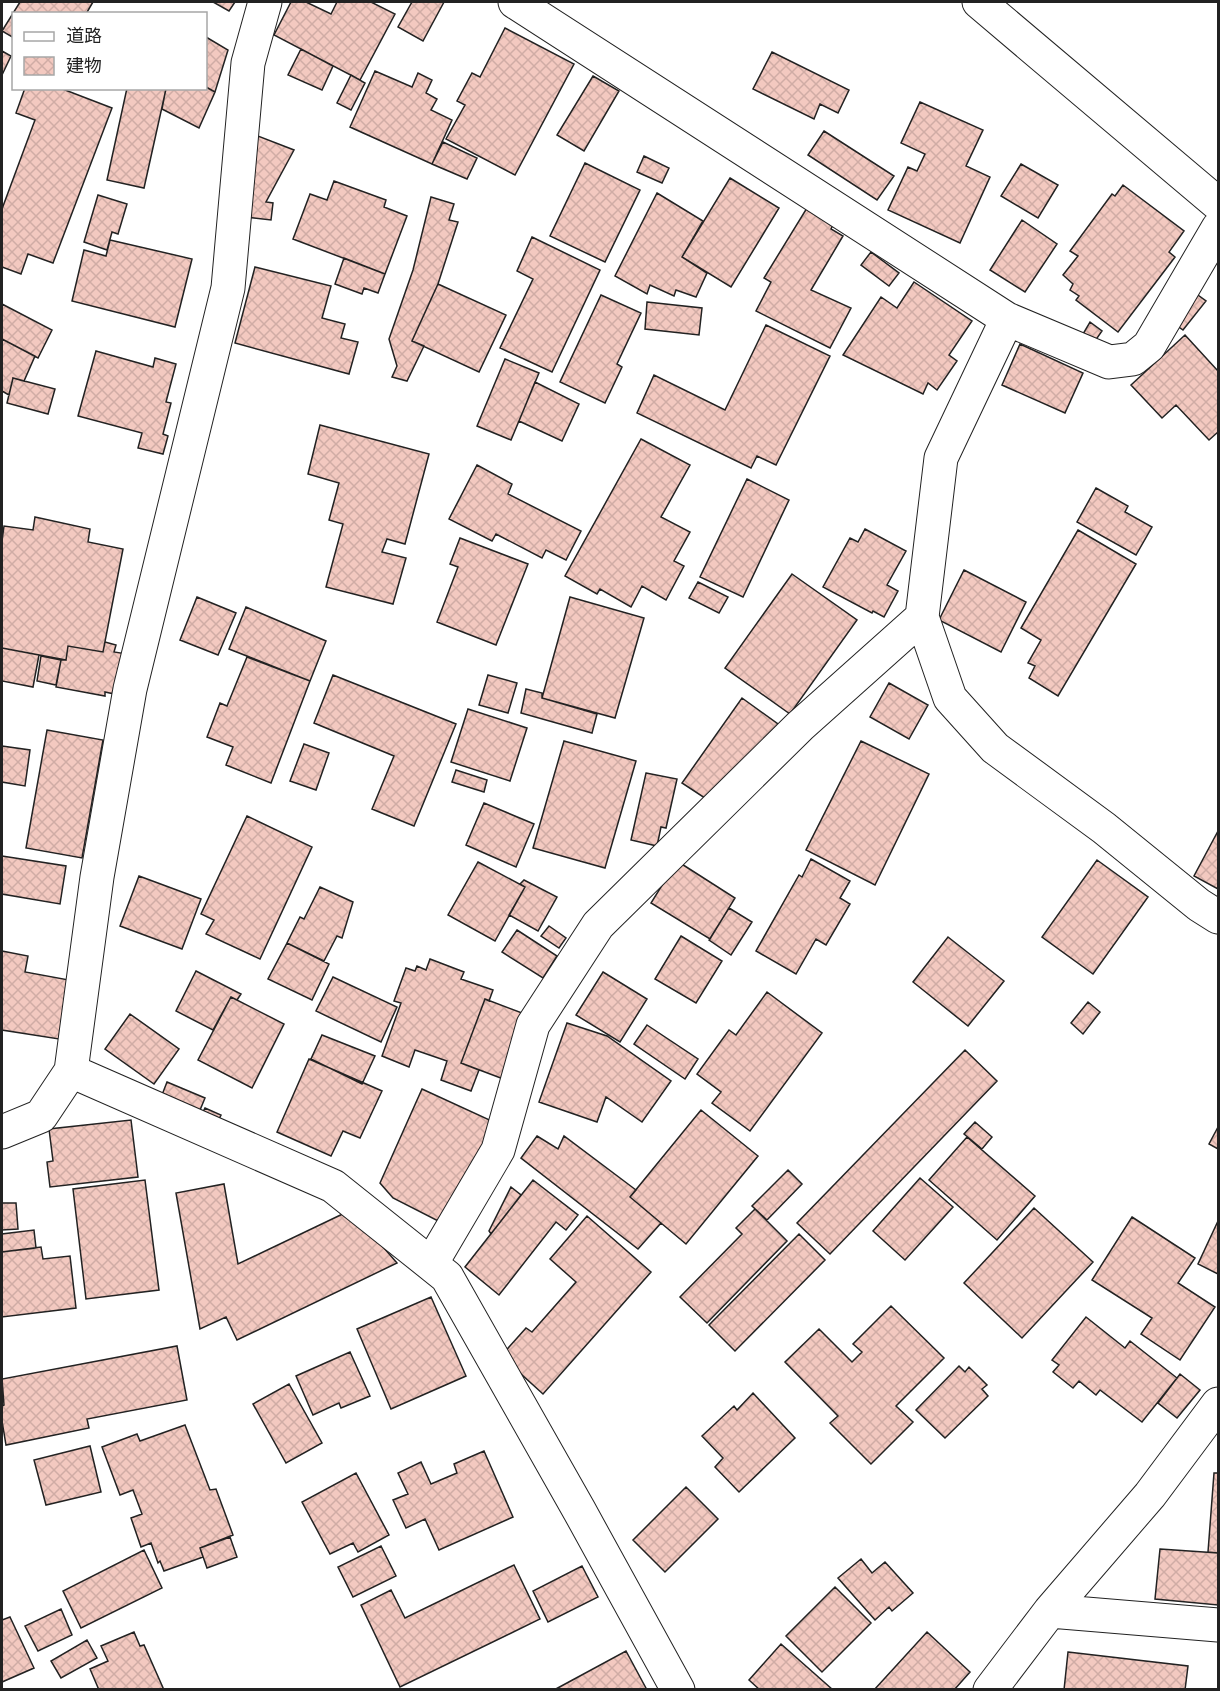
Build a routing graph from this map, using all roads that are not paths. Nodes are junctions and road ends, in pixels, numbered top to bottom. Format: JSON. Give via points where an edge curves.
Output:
{"nodes":[{"id":1,"x":265,"y":2,"type":"edge"},
{"id":2,"x":515,"y":2,"type":"edge"},
{"id":3,"x":979,"y":2,"type":"edge"},
{"id":4,"x":1218,"y":204,"type":"edge"},
{"id":5,"x":1218,"y":228,"type":"edge"},
{"id":6,"x":1007,"y":320,"type":"junction"},
{"id":7,"x":922,"y":617,"type":"junction"},
{"id":8,"x":1218,"y":917,"type":"edge"},
{"id":9,"x":71,"y":1071,"type":"junction"},
{"id":10,"x":2,"y":1132,"type":"edge"},
{"id":11,"x":431,"y":1264,"type":"junction"},
{"id":12,"x":1218,"y":1404,"type":"edge"},
{"id":13,"x":1050,"y":1611,"type":"junction"},
{"id":14,"x":1218,"y":1625,"type":"edge"},
{"id":15,"x":678,"y":1689,"type":"edge"},
{"id":16,"x":990,"y":1689,"type":"edge"}],
"edges":[{"from":1,"to":9,"type":"street","via":[[248,63],[228,288],[130,689],[97,877]]},
{"from":2,"to":6,"type":"street"},
{"from":3,"to":4,"type":"street"},
{"from":5,"to":6,"type":"street","via":[[1149,346],[1133,359],[1109,362]]},
{"from":6,"to":7,"type":"street","via":[[941,458]]},
{"from":7,"to":8,"type":"street","via":[[950,698],[995,748]]},
{"from":7,"to":11,"type":"street","via":[[800,726],[598,926],[533,1025],[498,1150]]},
{"from":9,"to":10,"type":"street","via":[[41,1116]]},
{"from":9,"to":11,"type":"street","via":[[333,1186]]},
{"from":11,"to":15,"type":"street","via":[[447,1277]]},
{"from":12,"to":13,"type":"street","via":[[1150,1495]]},
{"from":13,"to":14,"type":"street"},
{"from":13,"to":16,"type":"street"}]}
